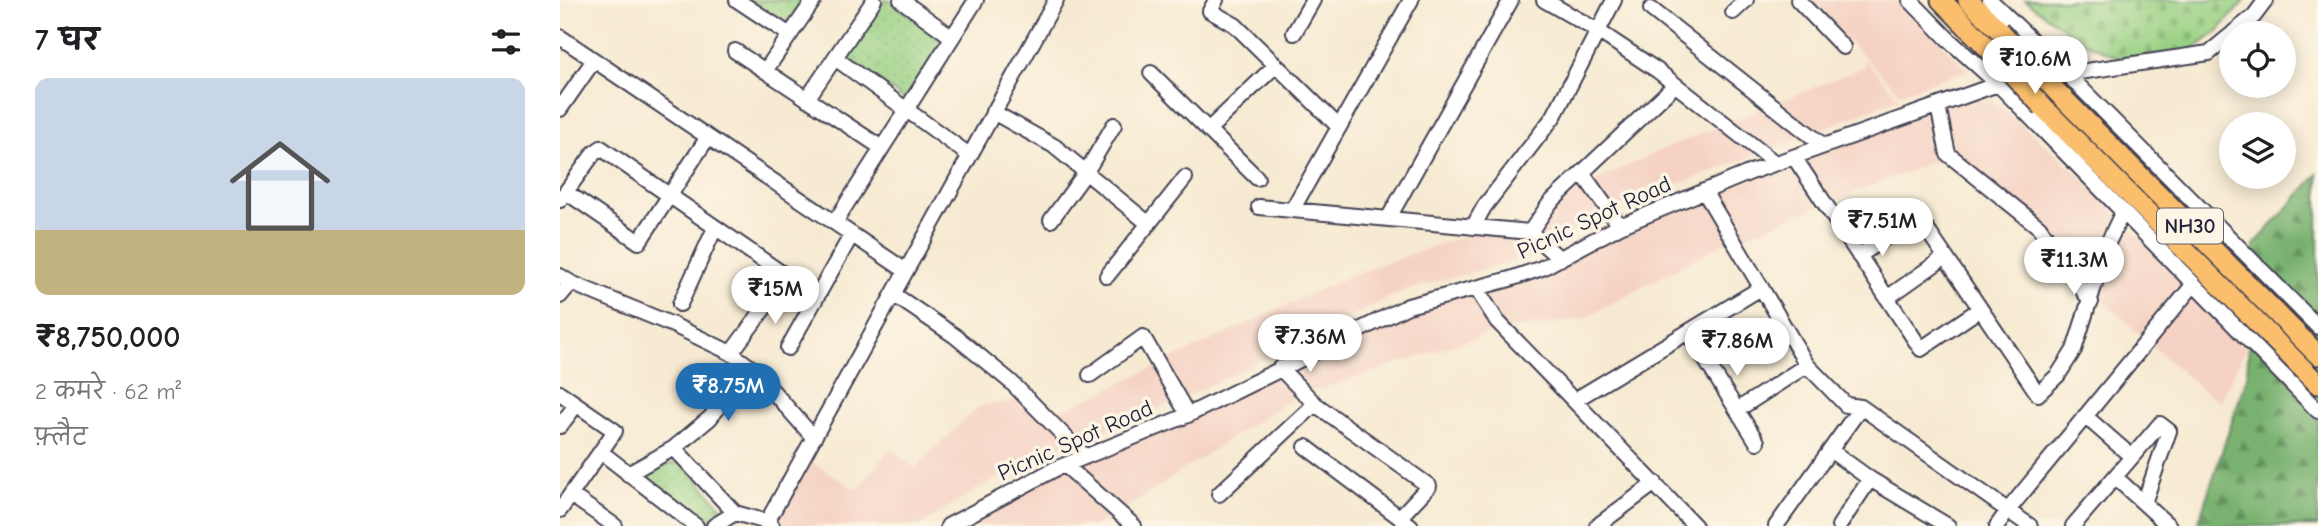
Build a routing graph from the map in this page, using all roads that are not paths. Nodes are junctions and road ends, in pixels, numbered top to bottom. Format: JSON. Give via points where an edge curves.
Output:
{"nodes":[{"id":1,"x":737,"y":0,"type":"edge"},
{"id":2,"x":814,"y":0,"type":"edge"},
{"id":3,"x":874,"y":0,"type":"edge"},
{"id":4,"x":901,"y":0,"type":"edge"},
{"id":5,"x":976,"y":0,"type":"edge"},
{"id":6,"x":1056,"y":0,"type":"edge"},
{"id":7,"x":1313,"y":0,"type":"edge"},
{"id":8,"x":1411,"y":0,"type":"edge"},
{"id":9,"x":1511,"y":0,"type":"edge"},
{"id":10,"x":1544,"y":0,"type":"edge"},
{"id":11,"x":1614,"y":0,"type":"edge"},
{"id":12,"x":1746,"y":0,"type":"edge"},
{"id":13,"x":1798,"y":0,"type":"edge"},
{"id":14,"x":1910,"y":0,"type":"edge"},
{"id":15,"x":1941,"y":0,"type":"edge"},
{"id":16,"x":1968,"y":0,"type":"edge"},
{"id":17,"x":1990,"y":0,"type":"edge"},
{"id":18,"x":2266,"y":0,"type":"edge"},
{"id":19,"x":1213,"y":5,"type":"edge"},
{"id":20,"x":1651,"y":9,"type":"dead end"},
{"id":21,"x":1733,"y":12,"type":"dead end"},
{"id":22,"x":2248,"y":21,"type":"edge"},
{"id":23,"x":2006,"y":26,"type":"junction"},
{"id":24,"x":1598,"y":31,"type":"junction"},
{"id":25,"x":1294,"y":33,"type":"dead end"},
{"id":26,"x":790,"y":35,"type":"junction"},
{"id":27,"x":560,"y":37,"type":"edge"},
{"id":28,"x":952,"y":37,"type":"junction"},
{"id":29,"x":2219,"y":45,"type":"edge"},
{"id":30,"x":1843,"y":47,"type":"dead end"},
{"id":31,"x":735,"y":51,"type":"dead end"},
{"id":32,"x":835,"y":58,"type":"junction"},
{"id":33,"x":594,"y":60,"type":"junction"},
{"id":34,"x":1974,"y":62,"type":"junction"},
{"id":35,"x":1276,"y":65,"type":"junction"},
{"id":36,"x":765,"y":71,"type":"junction"},
{"id":37,"x":1151,"y":73,"type":"dead end"},
{"id":38,"x":2066,"y":73,"type":"junction"},
{"id":39,"x":1998,"y":84,"type":"junction"},
{"id":40,"x":1675,"y":85,"type":"junction"},
{"id":41,"x":807,"y":99,"type":"junction"},
{"id":42,"x":1938,"y":106,"type":"junction"},
{"id":43,"x":560,"y":108,"type":"edge"},
{"id":44,"x":906,"y":110,"type":"junction"},
{"id":45,"x":993,"y":112,"type":"junction"},
{"id":46,"x":1114,"y":125,"type":"dead end"},
{"id":47,"x":1339,"y":127,"type":"junction"},
{"id":48,"x":1208,"y":130,"type":"junction"},
{"id":49,"x":708,"y":137,"type":"junction"},
{"id":50,"x":1824,"y":146,"type":"junction"},
{"id":51,"x":882,"y":148,"type":"junction"},
{"id":52,"x":969,"y":155,"type":"junction"},
{"id":53,"x":1794,"y":157,"type":"junction"},
{"id":54,"x":1775,"y":163,"type":"junction"},
{"id":55,"x":1086,"y":172,"type":"junction"},
{"id":56,"x":1582,"y":173,"type":"junction"},
{"id":57,"x":1185,"y":178,"type":"dead end"},
{"id":58,"x":1256,"y":178,"type":"dead end"},
{"id":59,"x":1703,"y":191,"type":"junction"},
{"id":60,"x":669,"y":195,"type":"junction"},
{"id":61,"x":563,"y":196,"type":"edge"},
{"id":62,"x":1259,"y":207,"type":"dead end"},
{"id":63,"x":1292,"y":210,"type":"junction"},
{"id":64,"x":2123,"y":211,"type":"junction"},
{"id":65,"x":1388,"y":219,"type":"junction"},
{"id":66,"x":1051,"y":220,"type":"dead end"},
{"id":67,"x":835,"y":222,"type":"junction"},
{"id":68,"x":1149,"y":224,"type":"junction"},
{"id":69,"x":1620,"y":226,"type":"junction"},
{"id":70,"x":1473,"y":227,"type":"junction"},
{"id":71,"x":715,"y":228,"type":"junction"},
{"id":72,"x":1530,"y":232,"type":"junction"},
{"id":73,"x":852,"y":234,"type":"junction"},
{"id":74,"x":1859,"y":256,"type":"junction"},
{"id":75,"x":1945,"y":257,"type":"junction"},
{"id":76,"x":1560,"y":259,"type":"junction"},
{"id":77,"x":906,"y":271,"type":"junction"},
{"id":78,"x":788,"y":276,"type":"junction"},
{"id":79,"x":1107,"y":276,"type":"dead end"},
{"id":80,"x":565,"y":279,"type":"edge"},
{"id":81,"x":2194,"y":284,"type":"junction"},
{"id":82,"x":1476,"y":288,"type":"junction"},
{"id":83,"x":1761,"y":288,"type":"junction"},
{"id":84,"x":893,"y":294,"type":"junction"},
{"id":85,"x":560,"y":296,"type":"edge"},
{"id":86,"x":816,"y":298,"type":"junction"},
{"id":87,"x":1887,"y":298,"type":"junction"},
{"id":88,"x":2091,"y":302,"type":"junction"},
{"id":89,"x":680,"y":304,"type":"dead end"},
{"id":90,"x":1980,"y":309,"type":"junction"},
{"id":91,"x":2318,"y":327,"type":"edge"},
{"id":92,"x":1688,"y":332,"type":"junction"},
{"id":93,"x":788,"y":348,"type":"dead end"},
{"id":94,"x":731,"y":353,"type":"junction"},
{"id":95,"x":2318,"y":355,"type":"edge"},
{"id":96,"x":1807,"y":365,"type":"junction"},
{"id":97,"x":750,"y":368,"type":"junction"},
{"id":98,"x":1280,"y":368,"type":"junction"},
{"id":99,"x":1090,"y":375,"type":"dead end"},
{"id":100,"x":2318,"y":384,"type":"edge"},
{"id":101,"x":560,"y":393,"type":"edge"},
{"id":102,"x":1575,"y":401,"type":"junction"},
{"id":103,"x":1315,"y":404,"type":"junction"},
{"id":104,"x":576,"y":405,"type":"junction"},
{"id":105,"x":1861,"y":407,"type":"junction"},
{"id":106,"x":1737,"y":410,"type":"junction"},
{"id":107,"x":2318,"y":411,"type":"edge"},
{"id":108,"x":1188,"y":415,"type":"junction"},
{"id":109,"x":2085,"y":416,"type":"junction"},
{"id":110,"x":560,"y":426,"type":"edge"},
{"id":111,"x":814,"y":438,"type":"junction"},
{"id":112,"x":1757,"y":442,"type":"dead end"},
{"id":113,"x":1306,"y":447,"type":"dead end"},
{"id":114,"x":674,"y":448,"type":"junction"},
{"id":115,"x":1830,"y":450,"type":"junction"},
{"id":116,"x":601,"y":452,"type":"junction"},
{"id":117,"x":1085,"y":457,"type":"junction"},
{"id":118,"x":2132,"y":457,"type":"junction"},
{"id":119,"x":1065,"y":465,"type":"junction"},
{"id":120,"x":628,"y":474,"type":"junction"},
{"id":121,"x":2115,"y":477,"type":"junction"},
{"id":122,"x":1870,"y":479,"type":"junction"},
{"id":123,"x":1655,"y":483,"type":"junction"},
{"id":124,"x":1219,"y":494,"type":"dead end"},
{"id":125,"x":571,"y":495,"type":"junction"},
{"id":126,"x":2144,"y":503,"type":"junction"},
{"id":127,"x":2008,"y":509,"type":"junction"},
{"id":128,"x":560,"y":510,"type":"edge"},
{"id":129,"x":734,"y":513,"type":"junction"},
{"id":130,"x":1406,"y":522,"type":"edge"},
{"id":131,"x":769,"y":524,"type":"edge"},
{"id":132,"x":615,"y":526,"type":"edge"},
{"id":133,"x":696,"y":526,"type":"edge"},
{"id":134,"x":714,"y":526,"type":"edge"},
{"id":135,"x":948,"y":526,"type":"edge"},
{"id":136,"x":1133,"y":526,"type":"edge"},
{"id":137,"x":1597,"y":526,"type":"edge"},
{"id":138,"x":1695,"y":526,"type":"edge"},
{"id":139,"x":1776,"y":526,"type":"edge"},
{"id":140,"x":1839,"y":526,"type":"edge"},
{"id":141,"x":1948,"y":526,"type":"edge"},
{"id":142,"x":1997,"y":526,"type":"edge"},
{"id":143,"x":2030,"y":526,"type":"edge"},
{"id":144,"x":2073,"y":526,"type":"edge"},
{"id":145,"x":2169,"y":526,"type":"edge"}],
"edges":[{"from":1,"to":26,"type":"street"},
{"from":2,"to":26,"type":"street"},
{"from":3,"to":32,"type":"street"},
{"from":4,"to":28,"type":"street"},
{"from":5,"to":28,"type":"street"},
{"from":6,"to":45,"type":"street"},
{"from":7,"to":25,"type":"street"},
{"from":8,"to":47,"type":"street"},
{"from":9,"to":65,"type":"street"},
{"from":10,"to":24,"type":"street"},
{"from":11,"to":24,"type":"street"},
{"from":12,"to":21,"type":"street"},
{"from":13,"to":30,"type":"street"},
{"from":14,"to":34,"type":"street"},
{"from":15,"to":100,"type":"highway","number":"NH30","bridge":true},
{"from":16,"to":23,"type":"highway","number":"NH30"},
{"from":17,"to":23,"type":"street"},
{"from":18,"to":22,"type":"street"},
{"from":19,"to":35,"type":"street"},
{"from":20,"to":50,"type":"street"},
{"from":23,"to":34,"type":"street"},
{"from":23,"to":38,"type":"street"},
{"from":23,"to":95,"type":"highway","number":"NH30","bridge":true,"via":[[2089,124]]},
{"from":24,"to":40,"type":"street"},
{"from":24,"to":70,"type":"street","via":[[1554,116]]},
{"from":26,"to":36,"type":"street"},
{"from":27,"to":33,"type":"street"},
{"from":28,"to":44,"type":"street"},
{"from":29,"to":38,"type":"street","via":[[2209,53]]},
{"from":31,"to":36,"type":"street"},
{"from":32,"to":41,"type":"street"},
{"from":32,"to":44,"type":"street"},
{"from":33,"to":43,"type":"street"},
{"from":33,"to":49,"type":"street"},
{"from":34,"to":39,"type":"street"},
{"from":35,"to":47,"type":"street"},
{"from":35,"to":48,"type":"street"},
{"from":36,"to":41,"type":"street"},
{"from":37,"to":48,"type":"street"},
{"from":38,"to":39,"type":"street","name":"Picnic Spot Road"},
{"from":38,"to":91,"type":"street"},
{"from":39,"to":42,"type":"street","name":"Picnic Spot Road"},
{"from":39,"to":64,"type":"street"},
{"from":40,"to":54,"type":"street"},
{"from":40,"to":56,"type":"street"},
{"from":41,"to":51,"type":"street"},
{"from":42,"to":50,"type":"street","name":"Picnic Spot Road"},
{"from":42,"to":88,"type":"street","via":[[1948,154],[2039,228]]},
{"from":44,"to":51,"type":"street"},
{"from":44,"to":52,"type":"street"},
{"from":45,"to":52,"type":"street"},
{"from":45,"to":55,"type":"street","via":[[1054,146]]},
{"from":46,"to":55,"type":"street"},
{"from":47,"to":63,"type":"street"},
{"from":48,"to":58,"type":"street"},
{"from":49,"to":60,"type":"street"},
{"from":49,"to":67,"type":"street"},
{"from":50,"to":53,"type":"street","name":"Picnic Spot Road"},
{"from":51,"to":67,"type":"street"},
{"from":52,"to":77,"type":"street"},
{"from":53,"to":54,"type":"street","name":"Picnic Spot Road"},
{"from":53,"to":74,"type":"street"},
{"from":54,"to":59,"type":"street","name":"Picnic Spot Road"},
{"from":55,"to":66,"type":"street"},
{"from":55,"to":68,"type":"street"},
{"from":56,"to":69,"type":"street"},
{"from":56,"to":72,"type":"street","via":[[1550,203]]},
{"from":57,"to":68,"type":"street"},
{"from":59,"to":69,"type":"street","name":"Picnic Spot Road"},
{"from":59,"to":83,"type":"street"},
{"from":60,"to":61,"type":"street","via":[[601,148]]},
{"from":60,"to":61,"type":"street","via":[[639,242]]},
{"from":60,"to":71,"type":"street"},
{"from":62,"to":63,"type":"street"},
{"from":63,"to":65,"type":"street"},
{"from":64,"to":81,"type":"street"},
{"from":64,"to":88,"type":"street","via":[[2107,245]]},
{"from":65,"to":70,"type":"street"},
{"from":67,"to":73,"type":"street"},
{"from":68,"to":79,"type":"street"},
{"from":69,"to":76,"type":"street","name":"Picnic Spot Road"},
{"from":70,"to":72,"type":"street"},
{"from":71,"to":78,"type":"street"},
{"from":71,"to":89,"type":"street"},
{"from":72,"to":76,"type":"street"},
{"from":73,"to":77,"type":"street"},
{"from":73,"to":86,"type":"street"},
{"from":74,"to":75,"type":"street","via":[[1917,215]]},
{"from":74,"to":87,"type":"street"},
{"from":75,"to":87,"type":"street"},
{"from":75,"to":90,"type":"street"},
{"from":76,"to":82,"type":"street","name":"Picnic Spot Road"},
{"from":77,"to":84,"type":"street"},
{"from":78,"to":86,"type":"street"},
{"from":78,"to":94,"type":"street"},
{"from":80,"to":85,"type":"street"},
{"from":80,"to":94,"type":"street"},
{"from":81,"to":107,"type":"street"},
{"from":81,"to":109,"type":"street"},
{"from":82,"to":98,"type":"street","name":"Picnic Spot Road","via":[[1408,306]]},
{"from":82,"to":102,"type":"street","via":[[1497,321]]},
{"from":83,"to":92,"type":"street"},
{"from":83,"to":96,"type":"street"},
{"from":84,"to":111,"type":"street"},
{"from":84,"to":117,"type":"street","via":[[956,336],[1011,382]]},
{"from":86,"to":93,"type":"street"},
{"from":87,"to":90,"type":"street","via":[[1921,349]]},
{"from":88,"to":90,"type":"street","via":[[2074,350],[2038,394]]},
{"from":92,"to":102,"type":"street"},
{"from":92,"to":106,"type":"street"},
{"from":94,"to":97,"type":"street"},
{"from":96,"to":105,"type":"street","via":[[1846,405]]},
{"from":96,"to":106,"type":"street"},
{"from":97,"to":111,"type":"street"},
{"from":97,"to":114,"type":"street","via":[[710,418]]},
{"from":98,"to":103,"type":"street"},
{"from":98,"to":108,"type":"street","name":"Picnic Spot Road"},
{"from":99,"to":108,"type":"street","via":[[1143,337]]},
{"from":101,"to":104,"type":"street"},
{"from":102,"to":123,"type":"street"},
{"from":103,"to":124,"type":"street"},
{"from":103,"to":130,"type":"street","via":[[1429,486]]},
{"from":104,"to":110,"type":"street"},
{"from":104,"to":116,"type":"street","via":[[614,429]]},
{"from":105,"to":115,"type":"street"},
{"from":105,"to":127,"type":"street"},
{"from":106,"to":112,"type":"street"},
{"from":108,"to":117,"type":"street","name":"Picnic Spot Road"},
{"from":109,"to":118,"type":"street"},
{"from":109,"to":127,"type":"street"},
{"from":111,"to":131,"type":"street"},
{"from":113,"to":130,"type":"street"},
{"from":114,"to":120,"type":"street"},
{"from":114,"to":129,"type":"street"},
{"from":115,"to":122,"type":"street"},
{"from":115,"to":139,"type":"street"},
{"from":116,"to":120,"type":"street"},
{"from":116,"to":125,"type":"street"},
{"from":117,"to":119,"type":"street","name":"Picnic Spot Road"},
{"from":118,"to":121,"type":"street"},
{"from":118,"to":126,"type":"street","via":[[2160,425],[2168,431]]},
{"from":119,"to":135,"type":"street","name":"Picnic Spot Road"},
{"from":119,"to":136,"type":"street"},
{"from":120,"to":133,"type":"street"},
{"from":121,"to":126,"type":"street"},
{"from":121,"to":144,"type":"street"},
{"from":122,"to":140,"type":"street"},
{"from":122,"to":141,"type":"street"},
{"from":123,"to":137,"type":"street"},
{"from":123,"to":138,"type":"street"},
{"from":125,"to":128,"type":"street"},
{"from":125,"to":132,"type":"street"},
{"from":126,"to":145,"type":"street"},
{"from":127,"to":142,"type":"street"},
{"from":127,"to":143,"type":"street"},
{"from":129,"to":131,"type":"street"},
{"from":129,"to":134,"type":"street"}]}
